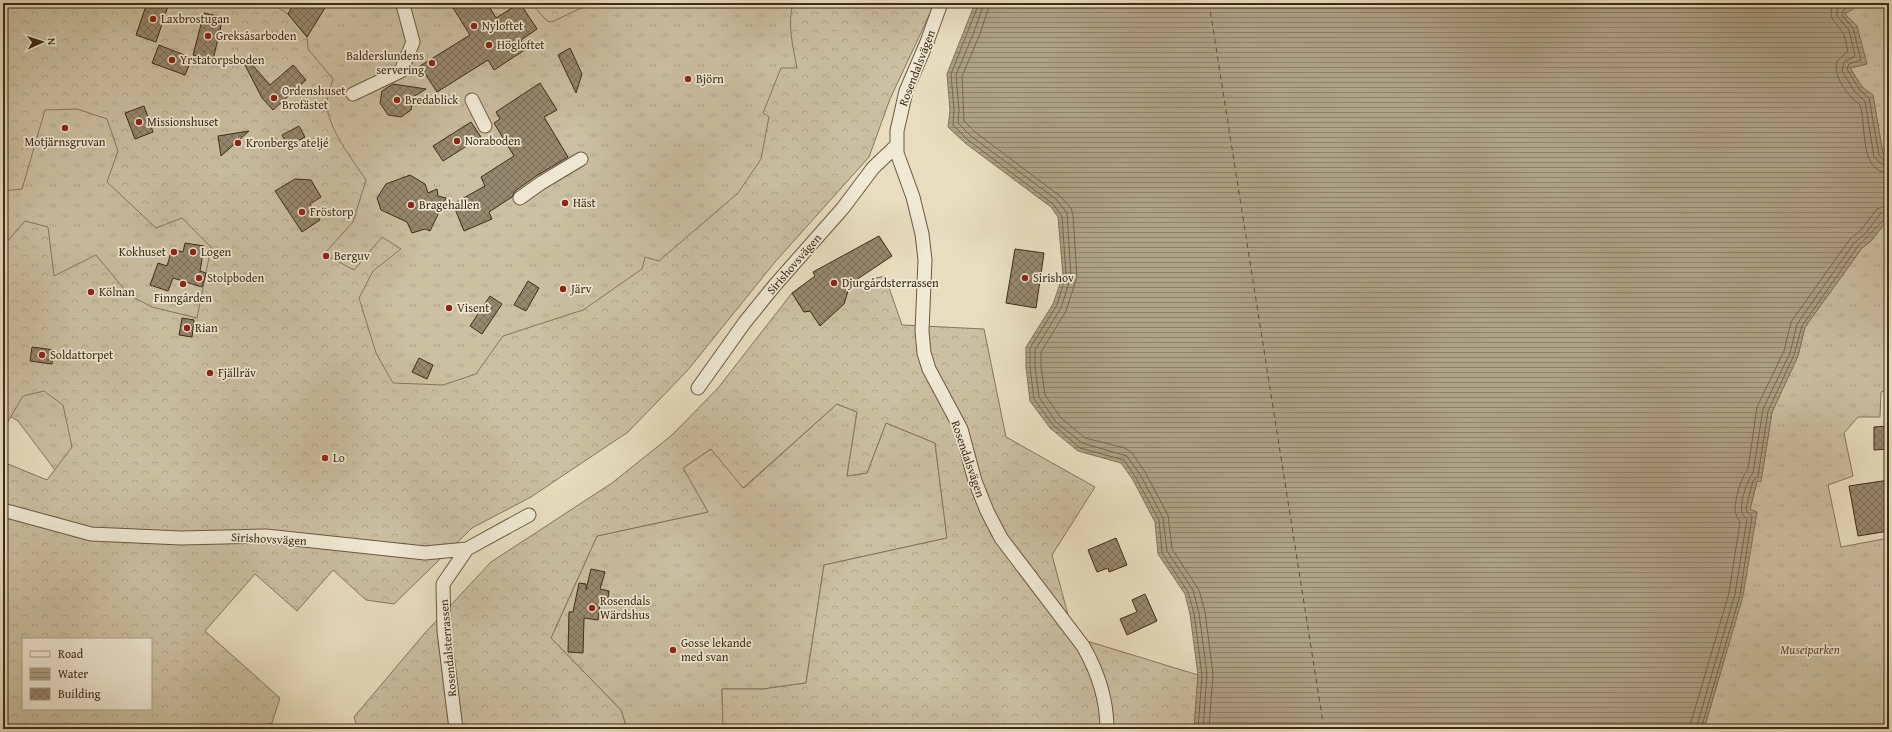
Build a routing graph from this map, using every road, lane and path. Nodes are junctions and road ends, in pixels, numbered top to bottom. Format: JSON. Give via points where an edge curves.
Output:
{"nodes":[{"id":1,"x":404,"y":3,"type":"edge"},
{"id":2,"x":941,"y":3,"type":"edge"},
{"id":3,"x":353,"y":94,"type":"dead end"},
{"id":4,"x":472,"y":100,"type":"dead end"},
{"id":5,"x":485,"y":126,"type":"dead end"},
{"id":6,"x":897,"y":145,"type":"junction"},
{"id":7,"x":581,"y":159,"type":"dead end"},
{"id":8,"x":520,"y":198,"type":"dead end"},
{"id":9,"x":698,"y":388,"type":"dead end"},
{"id":10,"x":3,"y":510,"type":"edge"},
{"id":11,"x":529,"y":515,"type":"dead end"},
{"id":12,"x":467,"y":549,"type":"junction"},
{"id":13,"x":456,"y":729,"type":"edge"},
{"id":14,"x":1107,"y":729,"type":"edge"}],
"edges":[{"from":1,"to":3,"type":"street","via":[[413,42],[401,71]]},
{"from":2,"to":6,"type":"street","name":"Rosendalsvägen","via":[[904,97],[897,130]]},
{"from":4,"to":5,"type":"street"},
{"from":6,"to":9,"type":"street","name":"Sirishovsvägen","via":[[873,168],[843,208],[775,285]]},
{"from":6,"to":14,"type":"street","name":"Rosendalsvägen","via":[[901,167],[914,197],[922,234],[925,282],[922,347],[927,365],[961,429],[975,481],[1001,538],[1083,646],[1094,665],[1101,683]]},
{"from":7,"to":8,"type":"street"},
{"from":10,"to":12,"type":"street","name":"Sirishovsvägen","via":[[90,534],[181,538],[266,536],[425,553]]},
{"from":11,"to":12,"type":"street","name":"Sirishovsvägen"},
{"from":12,"to":13,"type":"street","name":"Rosendalsterrassen","via":[[443,584],[444,631]]}]}
